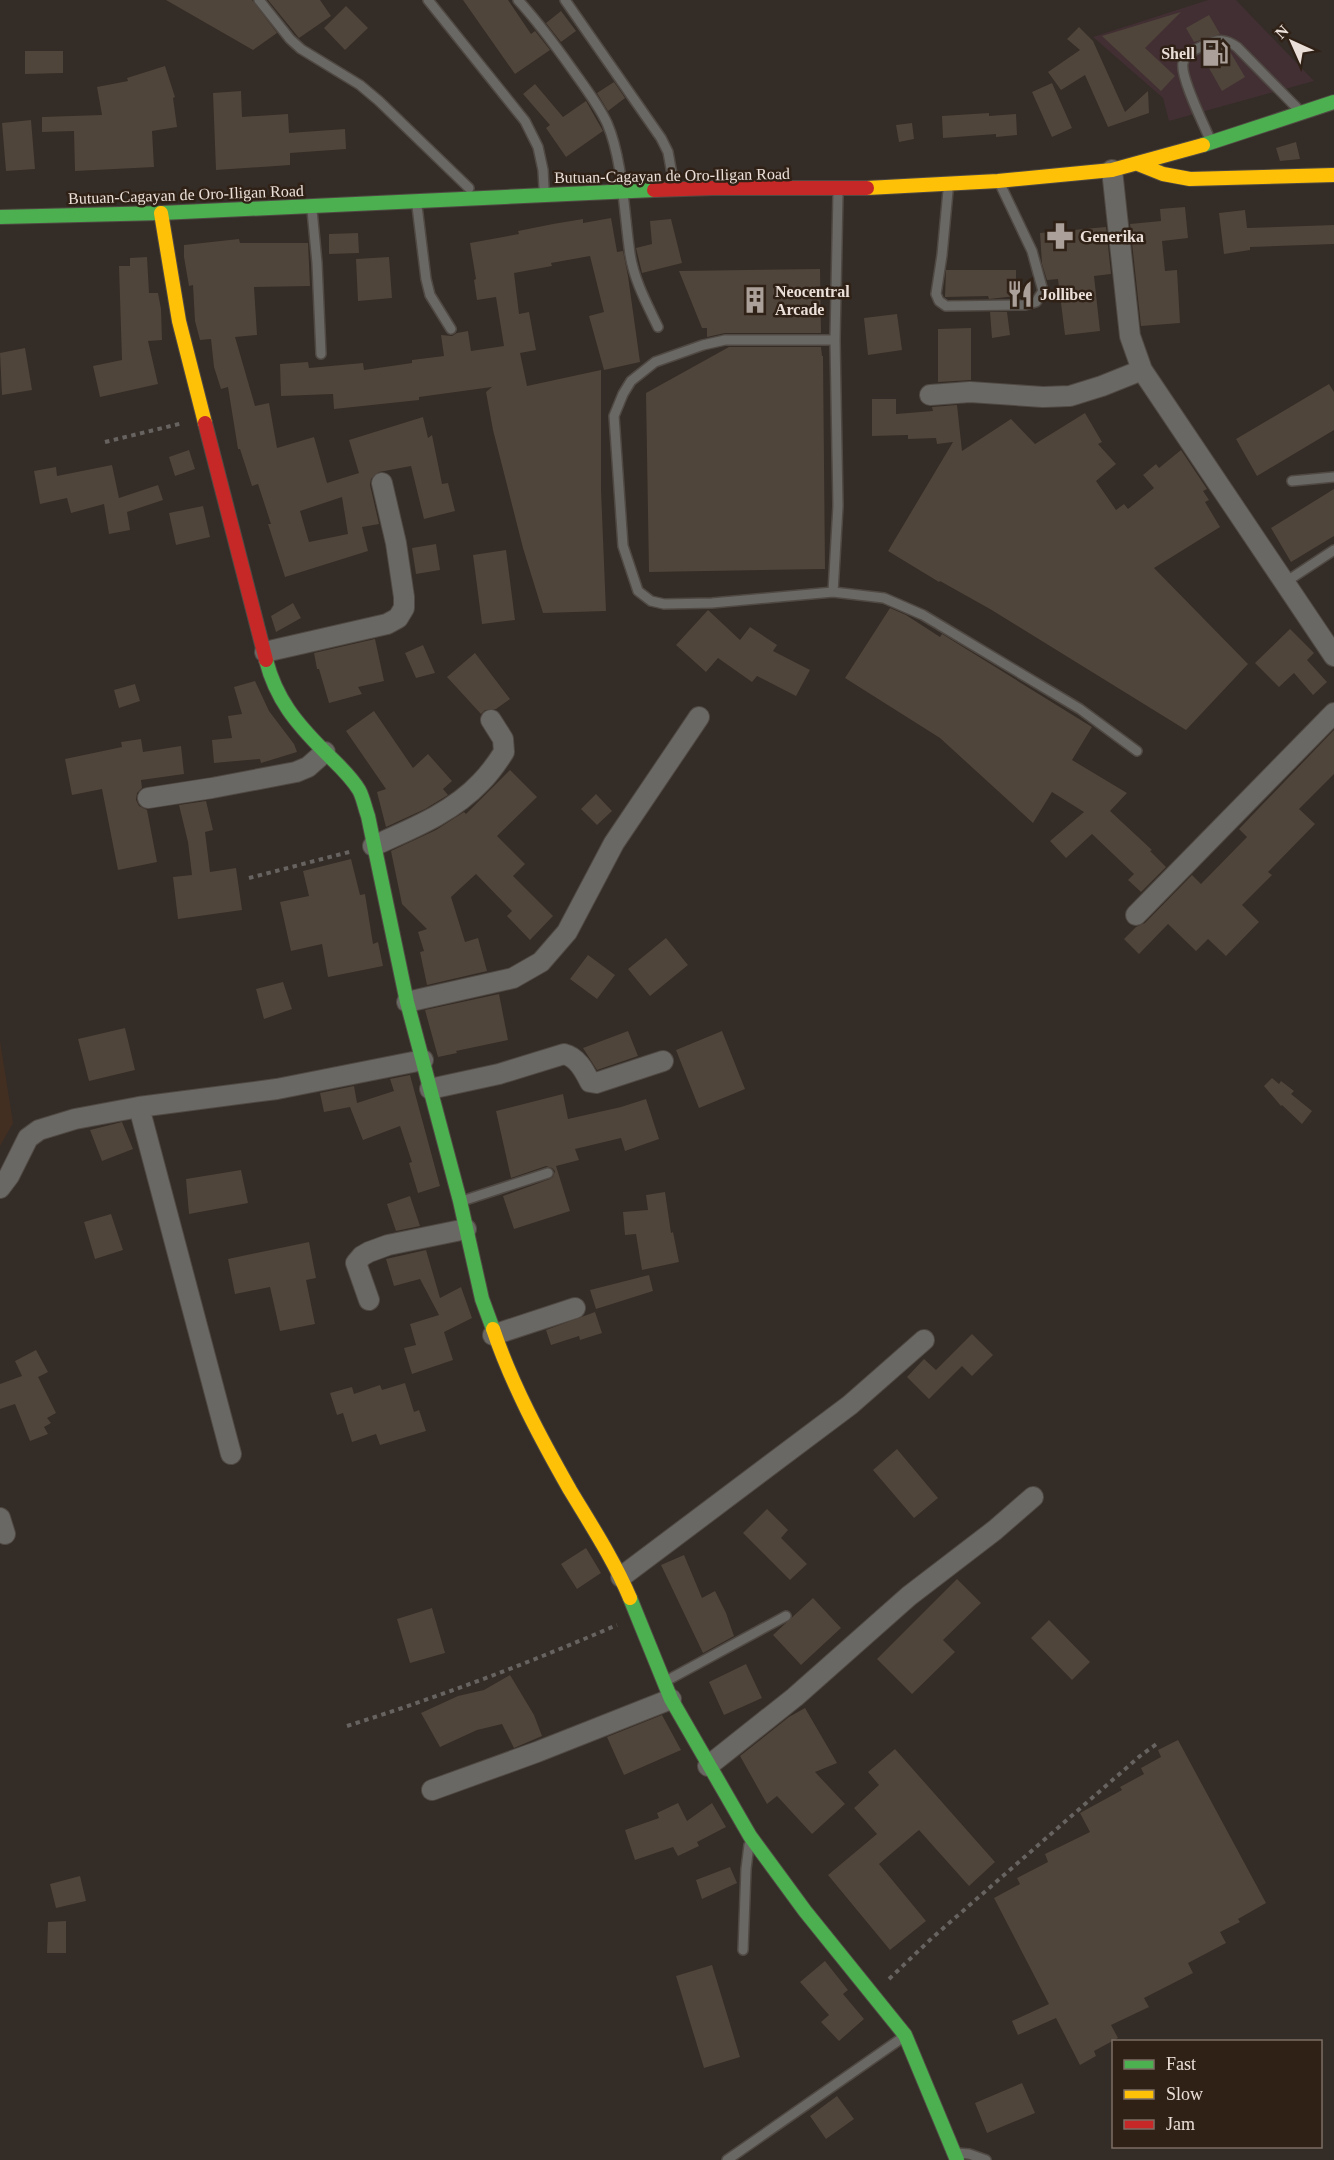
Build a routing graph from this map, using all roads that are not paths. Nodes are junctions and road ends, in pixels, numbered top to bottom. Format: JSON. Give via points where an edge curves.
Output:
{"nodes":[{"id":1,"x":259,"y":0,"type":"edge"},
{"id":2,"x":428,"y":0,"type":"edge"},
{"id":3,"x":518,"y":0,"type":"edge"},
{"id":4,"x":564,"y":0,"type":"edge"},
{"id":5,"x":1334,"y":102,"type":"edge"},
{"id":6,"x":1303,"y":114,"type":"junction"},
{"id":7,"x":1211,"y":142,"type":"junction"},
{"id":8,"x":1138,"y":164,"type":"junction"},
{"id":9,"x":1112,"y":170,"type":"junction"},
{"id":10,"x":1334,"y":175,"type":"edge"},
{"id":11,"x":998,"y":181,"type":"junction"},
{"id":12,"x":948,"y":185,"type":"junction"},
{"id":13,"x":838,"y":189,"type":"junction"},
{"id":14,"x":674,"y":190,"type":"junction"},
{"id":15,"x":622,"y":192,"type":"junction"},
{"id":16,"x":544,"y":194,"type":"junction"},
{"id":17,"x":479,"y":198,"type":"junction"},
{"id":18,"x":416,"y":201,"type":"junction"},
{"id":19,"x":311,"y":206,"type":"junction"},
{"id":20,"x":161,"y":213,"type":"junction"},
{"id":21,"x":0,"y":217,"type":"edge"},
{"id":22,"x":658,"y":327,"type":"dead end"},
{"id":23,"x":451,"y":329,"type":"dead end"},
{"id":24,"x":836,"y":340,"type":"junction"},
{"id":25,"x":321,"y":354,"type":"dead end"},
{"id":26,"x":1142,"y":370,"type":"junction"},
{"id":27,"x":930,"y":394,"type":"dead end"},
{"id":28,"x":1334,"y":477,"type":"edge"},
{"id":29,"x":1292,"y":481,"type":"dead end"},
{"id":30,"x":382,"y":483,"type":"dead end"},
{"id":31,"x":1334,"y":550,"type":"edge"},
{"id":32,"x":1284,"y":583,"type":"junction"},
{"id":33,"x":833,"y":592,"type":"junction"},
{"id":34,"x":265,"y":652,"type":"junction"},
{"id":35,"x":1334,"y":656,"type":"edge"},
{"id":36,"x":1334,"y":713,"type":"edge"},
{"id":37,"x":699,"y":717,"type":"dead end"},
{"id":38,"x":491,"y":720,"type":"dead end"},
{"id":39,"x":1137,"y":751,"type":"dead end"},
{"id":40,"x":325,"y":752,"type":"junction"},
{"id":41,"x":148,"y":798,"type":"dead end"},
{"id":42,"x":373,"y":846,"type":"junction"},
{"id":43,"x":1136,"y":915,"type":"dead end"},
{"id":44,"x":407,"y":1002,"type":"junction"},
{"id":45,"x":423,"y":1060,"type":"junction"},
{"id":46,"x":663,"y":1061,"type":"dead end"},
{"id":47,"x":429,"y":1089,"type":"junction"},
{"id":48,"x":139,"y":1107,"type":"junction"},
{"id":49,"x":548,"y":1173,"type":"dead end"},
{"id":50,"x":0,"y":1188,"type":"edge"},
{"id":51,"x":460,"y":1201,"type":"junction"},
{"id":52,"x":466,"y":1229,"type":"junction"},
{"id":53,"x":369,"y":1300,"type":"dead end"},
{"id":54,"x":575,"y":1308,"type":"dead end"},
{"id":55,"x":493,"y":1335,"type":"junction"},
{"id":56,"x":924,"y":1340,"type":"dead end"},
{"id":57,"x":231,"y":1454,"type":"dead end"},
{"id":58,"x":1033,"y":1497,"type":"dead end"},
{"id":59,"x":621,"y":1577,"type":"junction"},
{"id":60,"x":786,"y":1616,"type":"dead end"},
{"id":61,"x":668,"y":1691,"type":"junction"},
{"id":62,"x":708,"y":1766,"type":"junction"},
{"id":63,"x":432,"y":1790,"type":"dead end"},
{"id":64,"x":750,"y":1836,"type":"junction"},
{"id":65,"x":743,"y":1950,"type":"dead end"},
{"id":66,"x":905,"y":2035,"type":"junction"},
{"id":67,"x":956,"y":2156,"type":"edge"},
{"id":68,"x":727,"y":2160,"type":"edge"},
{"id":69,"x":986,"y":2160,"type":"edge"}],
"edges":[{"from":1,"to":17,"type":"lane","via":[[301,49],[379,101]]},
{"from":2,"to":16,"type":"lane","via":[[525,121],[538,147]]},
{"from":3,"to":15,"type":"lane","via":[[590,95],[607,124]]},
{"from":4,"to":14,"type":"lane","via":[[661,138],[668,152]]},
{"from":5,"to":6,"type":"main road","name":"Butuan-Cagayan de Oro-Iligan Road"},
{"from":6,"to":7,"type":"main road","name":"Butuan-Cagayan de Oro-Iligan Road"},
{"from":6,"to":7,"type":"lane","via":[[1237,47],[1218,40],[1189,53],[1183,62],[1183,74]]},
{"from":7,"to":8,"type":"main road","name":"Butuan-Cagayan de Oro-Iligan Road"},
{"from":8,"to":9,"type":"main road","name":"Butuan-Cagayan de Oro-Iligan Road"},
{"from":8,"to":10,"type":"main road","via":[[1162,176],[1190,179]]},
{"from":9,"to":11,"type":"main road","name":"Butuan-Cagayan de Oro-Iligan Road"},
{"from":9,"to":26,"type":"street","via":[[1130,336]]},
{"from":11,"to":12,"type":"main road","name":"Butuan-Cagayan de Oro-Iligan Road"},
{"from":11,"to":12,"type":"lane","via":[[1032,251],[1043,291],[1036,302],[1025,305],[946,306],[939,301],[936,294]]},
{"from":12,"to":13,"type":"main road","name":"Butuan-Cagayan de Oro-Iligan Road"},
{"from":13,"to":14,"type":"main road","name":"Butuan-Cagayan de Oro-Iligan Road"},
{"from":13,"to":24,"type":"lane"},
{"from":14,"to":15,"type":"main road","name":"Butuan-Cagayan de Oro-Iligan Road"},
{"from":15,"to":16,"type":"main road","name":"Butuan-Cagayan de Oro-Iligan Road"},
{"from":15,"to":22,"type":"lane","via":[[636,278]]},
{"from":16,"to":17,"type":"main road","name":"Butuan-Cagayan de Oro-Iligan Road"},
{"from":17,"to":18,"type":"main road","name":"Butuan-Cagayan de Oro-Iligan Road"},
{"from":18,"to":19,"type":"main road","name":"Butuan-Cagayan de Oro-Iligan Road"},
{"from":18,"to":23,"type":"lane","via":[[430,295]]},
{"from":19,"to":20,"type":"main road","name":"Butuan-Cagayan de Oro-Iligan Road"},
{"from":19,"to":25,"type":"lane"},
{"from":20,"to":21,"type":"main road","name":"Butuan-Cagayan de Oro-Iligan Road"},
{"from":20,"to":34,"type":"main road","via":[[179,321]]},
{"from":24,"to":33,"type":"lane","via":[[838,506]]},
{"from":24,"to":33,"type":"lane","via":[[725,340],[703,345],[647,368],[631,381],[614,416],[623,546],[638,591],[651,601],[664,604]]},
{"from":26,"to":27,"type":"street","via":[[1070,396]]},
{"from":26,"to":32,"type":"street"},
{"from":28,"to":29,"type":"lane"},
{"from":30,"to":34,"type":"street","via":[[404,597],[404,609],[398,618],[387,624]]},
{"from":31,"to":32,"type":"lane"},
{"from":32,"to":35,"type":"street"},
{"from":33,"to":39,"type":"lane","via":[[884,598],[923,615],[1080,709]]},
{"from":34,"to":40,"type":"main road","via":[[271,681],[283,704]]},
{"from":36,"to":43,"type":"street"},
{"from":37,"to":44,"type":"street","via":[[614,843],[567,932],[541,962],[513,978]]},
{"from":38,"to":42,"type":"street","via":[[503,739],[504,752],[481,783],[427,822]]},
{"from":40,"to":41,"type":"street","via":[[296,772]]},
{"from":40,"to":42,"type":"main road","via":[[360,792]]},
{"from":42,"to":44,"type":"main road"},
{"from":44,"to":45,"type":"main road"},
{"from":45,"to":47,"type":"main road"},
{"from":45,"to":48,"type":"street","via":[[277,1089]]},
{"from":46,"to":47,"type":"street","via":[[596,1083],[590,1082],[572,1056],[564,1054],[499,1074]]},
{"from":47,"to":51,"type":"main road"},
{"from":48,"to":50,"type":"street","via":[[39,1130],[28,1138]]},
{"from":48,"to":57,"type":"street"},
{"from":49,"to":51,"type":"lane"},
{"from":51,"to":52,"type":"main road"},
{"from":52,"to":53,"type":"street","via":[[388,1245],[362,1256],[356,1263]]},
{"from":52,"to":55,"type":"main road"},
{"from":54,"to":55,"type":"street"},
{"from":55,"to":59,"type":"main road","via":[[557,1467]]},
{"from":56,"to":59,"type":"street","via":[[850,1405]]},
{"from":58,"to":62,"type":"street"},
{"from":59,"to":61,"type":"main road"},
{"from":60,"to":61,"type":"lane"},
{"from":61,"to":62,"type":"main road"},
{"from":61,"to":63,"type":"street","via":[[537,1752]]},
{"from":62,"to":64,"type":"main road"},
{"from":64,"to":65,"type":"lane"},
{"from":64,"to":66,"type":"main road"},
{"from":66,"to":67,"type":"main road"},
{"from":66,"to":68,"type":"lane"},
{"from":67,"to":69,"type":"lane","via":[[969,2154]]}]}
